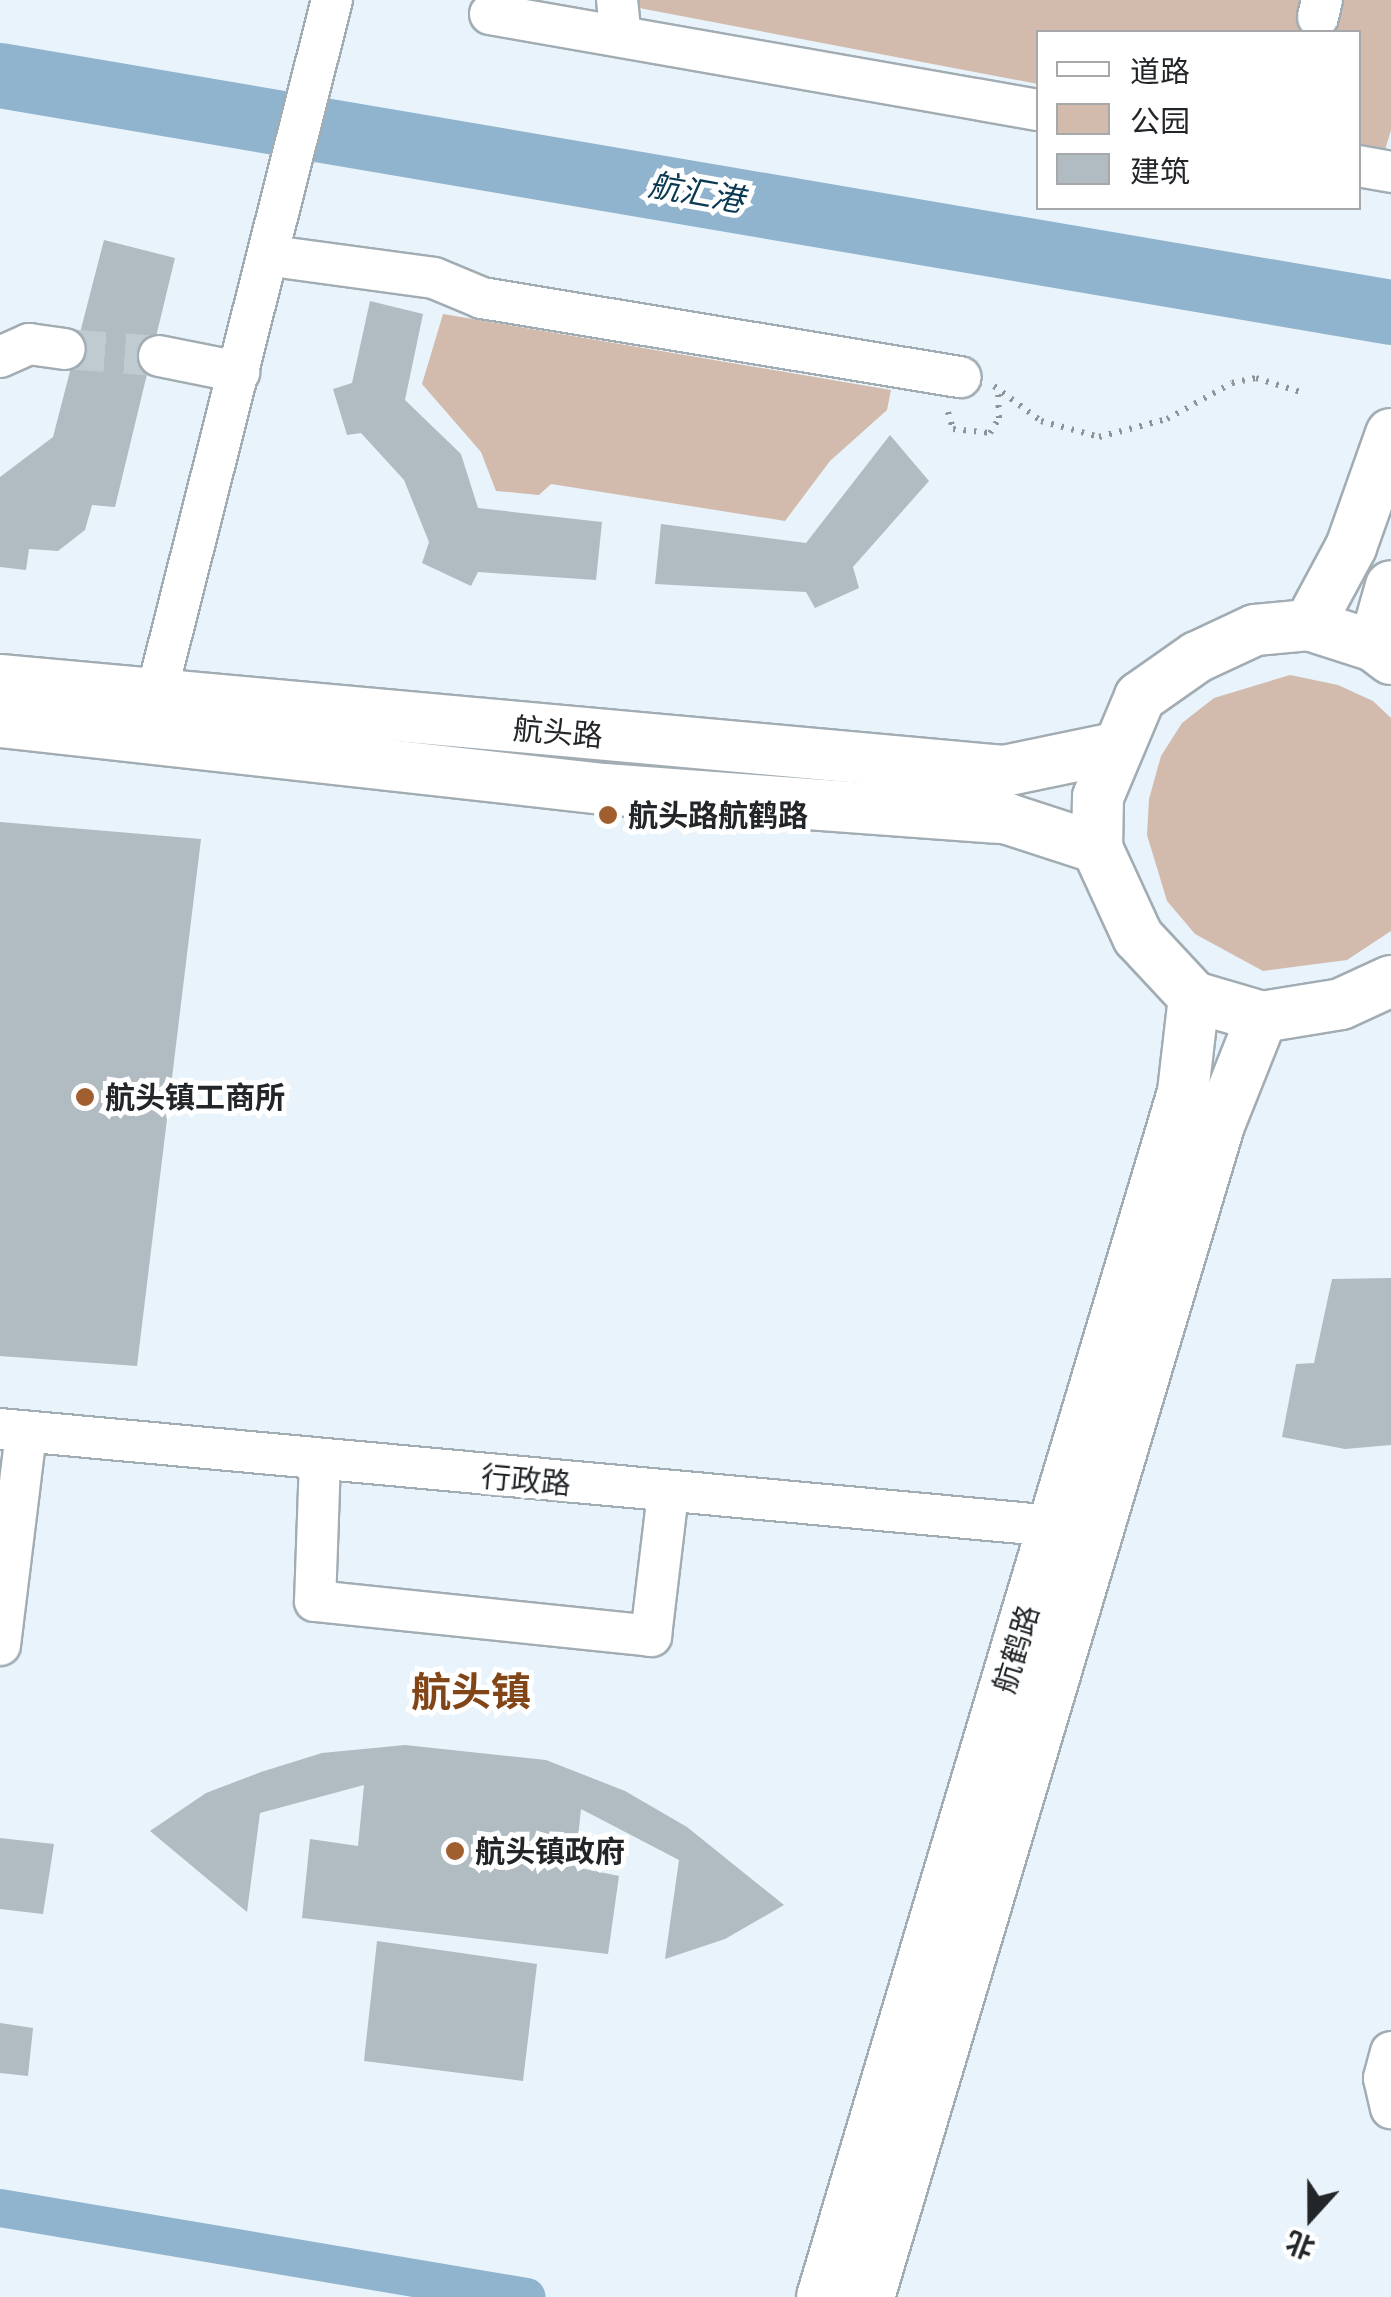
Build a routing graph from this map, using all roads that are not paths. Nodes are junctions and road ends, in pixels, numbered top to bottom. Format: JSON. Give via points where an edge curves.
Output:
{"nodes":[{"id":1,"x":332,"y":0,"type":"edge"},
{"id":2,"x":490,"y":14,"type":"dead end"},
{"id":3,"x":619,"y":18,"type":"edge"},
{"id":4,"x":1036,"y":110,"type":"edge"},
{"id":5,"x":1361,"y":167,"type":"edge"},
{"id":6,"x":1391,"y":172,"type":"edge"},
{"id":7,"x":272,"y":256,"type":"junction"},
{"id":8,"x":65,"y":349,"type":"tunnel mouth"},
{"id":9,"x":159,"y":356,"type":"tunnel mouth"},
{"id":10,"x":0,"y":357,"type":"edge"},
{"id":11,"x":238,"y":372,"type":"junction"},
{"id":12,"x":979,"y":384,"type":"road end"},
{"id":13,"x":1391,"y":434,"type":"edge"},
{"id":14,"x":1391,"y":586,"type":"edge"},
{"id":15,"x":1310,"y":625,"type":"junction"},
{"id":16,"x":1382,"y":652,"type":"edge"},
{"id":17,"x":0,"y":680,"type":"edge"},
{"id":18,"x":151,"y":716,"type":"junction"},
{"id":19,"x":0,"y":722,"type":"edge"},
{"id":20,"x":1115,"y":748,"type":"junction"},
{"id":21,"x":1097,"y":848,"type":"junction"},
{"id":22,"x":1391,"y":981,"type":"edge"},
{"id":23,"x":1194,"y":997,"type":"junction"},
{"id":24,"x":1262,"y":1017,"type":"junction"},
{"id":25,"x":13,"y":1430,"type":"edge"},
{"id":26,"x":320,"y":1460,"type":"junction"},
{"id":27,"x":668,"y":1494,"type":"junction"},
{"id":28,"x":1053,"y":1526,"type":"junction"},
{"id":29,"x":0,"y":1645,"type":"edge"},
{"id":30,"x":1391,"y":2052,"type":"edge"},
{"id":31,"x":1391,"y":2108,"type":"edge"},
{"id":32,"x":839,"y":2294,"type":"edge"}],
"edges":[{"from":1,"to":7,"type":"street"},
{"from":2,"to":3,"type":"street"},
{"from":3,"to":4,"type":"street"},
{"from":5,"to":6,"type":"street"},
{"from":7,"to":11,"type":"street"},
{"from":7,"to":12,"type":"street","via":[[434,278],[482,298]]},
{"from":8,"to":10,"type":"street","via":[[29,344]]},
{"from":9,"to":11,"type":"street"},
{"from":11,"to":18,"type":"street"},
{"from":13,"to":15,"type":"main road","via":[[1351,547]]},
{"from":14,"to":16,"type":"main road"},
{"from":15,"to":16,"type":"main road"},
{"from":15,"to":20,"type":"main road","via":[[1254,630],[1197,657],[1140,697]]},
{"from":17,"to":18,"type":"main road","name":"航头路"},
{"from":18,"to":19,"type":"main road","name":"航头路"},
{"from":18,"to":20,"type":"main road","name":"航头路","via":[[1004,771]]},
{"from":18,"to":21,"type":"main road","name":"航头路","via":[[604,789],[1008,818]]},
{"from":20,"to":21,"type":"main road","via":[[1098,798]]},
{"from":21,"to":23,"type":"main road","via":[[1138,937]]},
{"from":22,"to":24,"type":"main road","via":[[1340,1004]]},
{"from":23,"to":24,"type":"main road"},
{"from":23,"to":28,"type":"main road","name":"航鹤路","via":[[1183,1092]]},
{"from":24,"to":32,"type":"main road","name":"航鹤路","via":[[1219,1125]]},
{"from":25,"to":26,"type":"street","name":"行政路"},
{"from":25,"to":29,"type":"street"},
{"from":26,"to":27,"type":"street","name":"行政路"},
{"from":26,"to":27,"type":"street","via":[[315,1601],[651,1636]]},
{"from":27,"to":28,"type":"street","name":"行政路"},
{"from":28,"to":32,"type":"main road","name":"航鹤路"},
{"from":30,"to":31,"type":"street","via":[[1384,2078]]}]}
